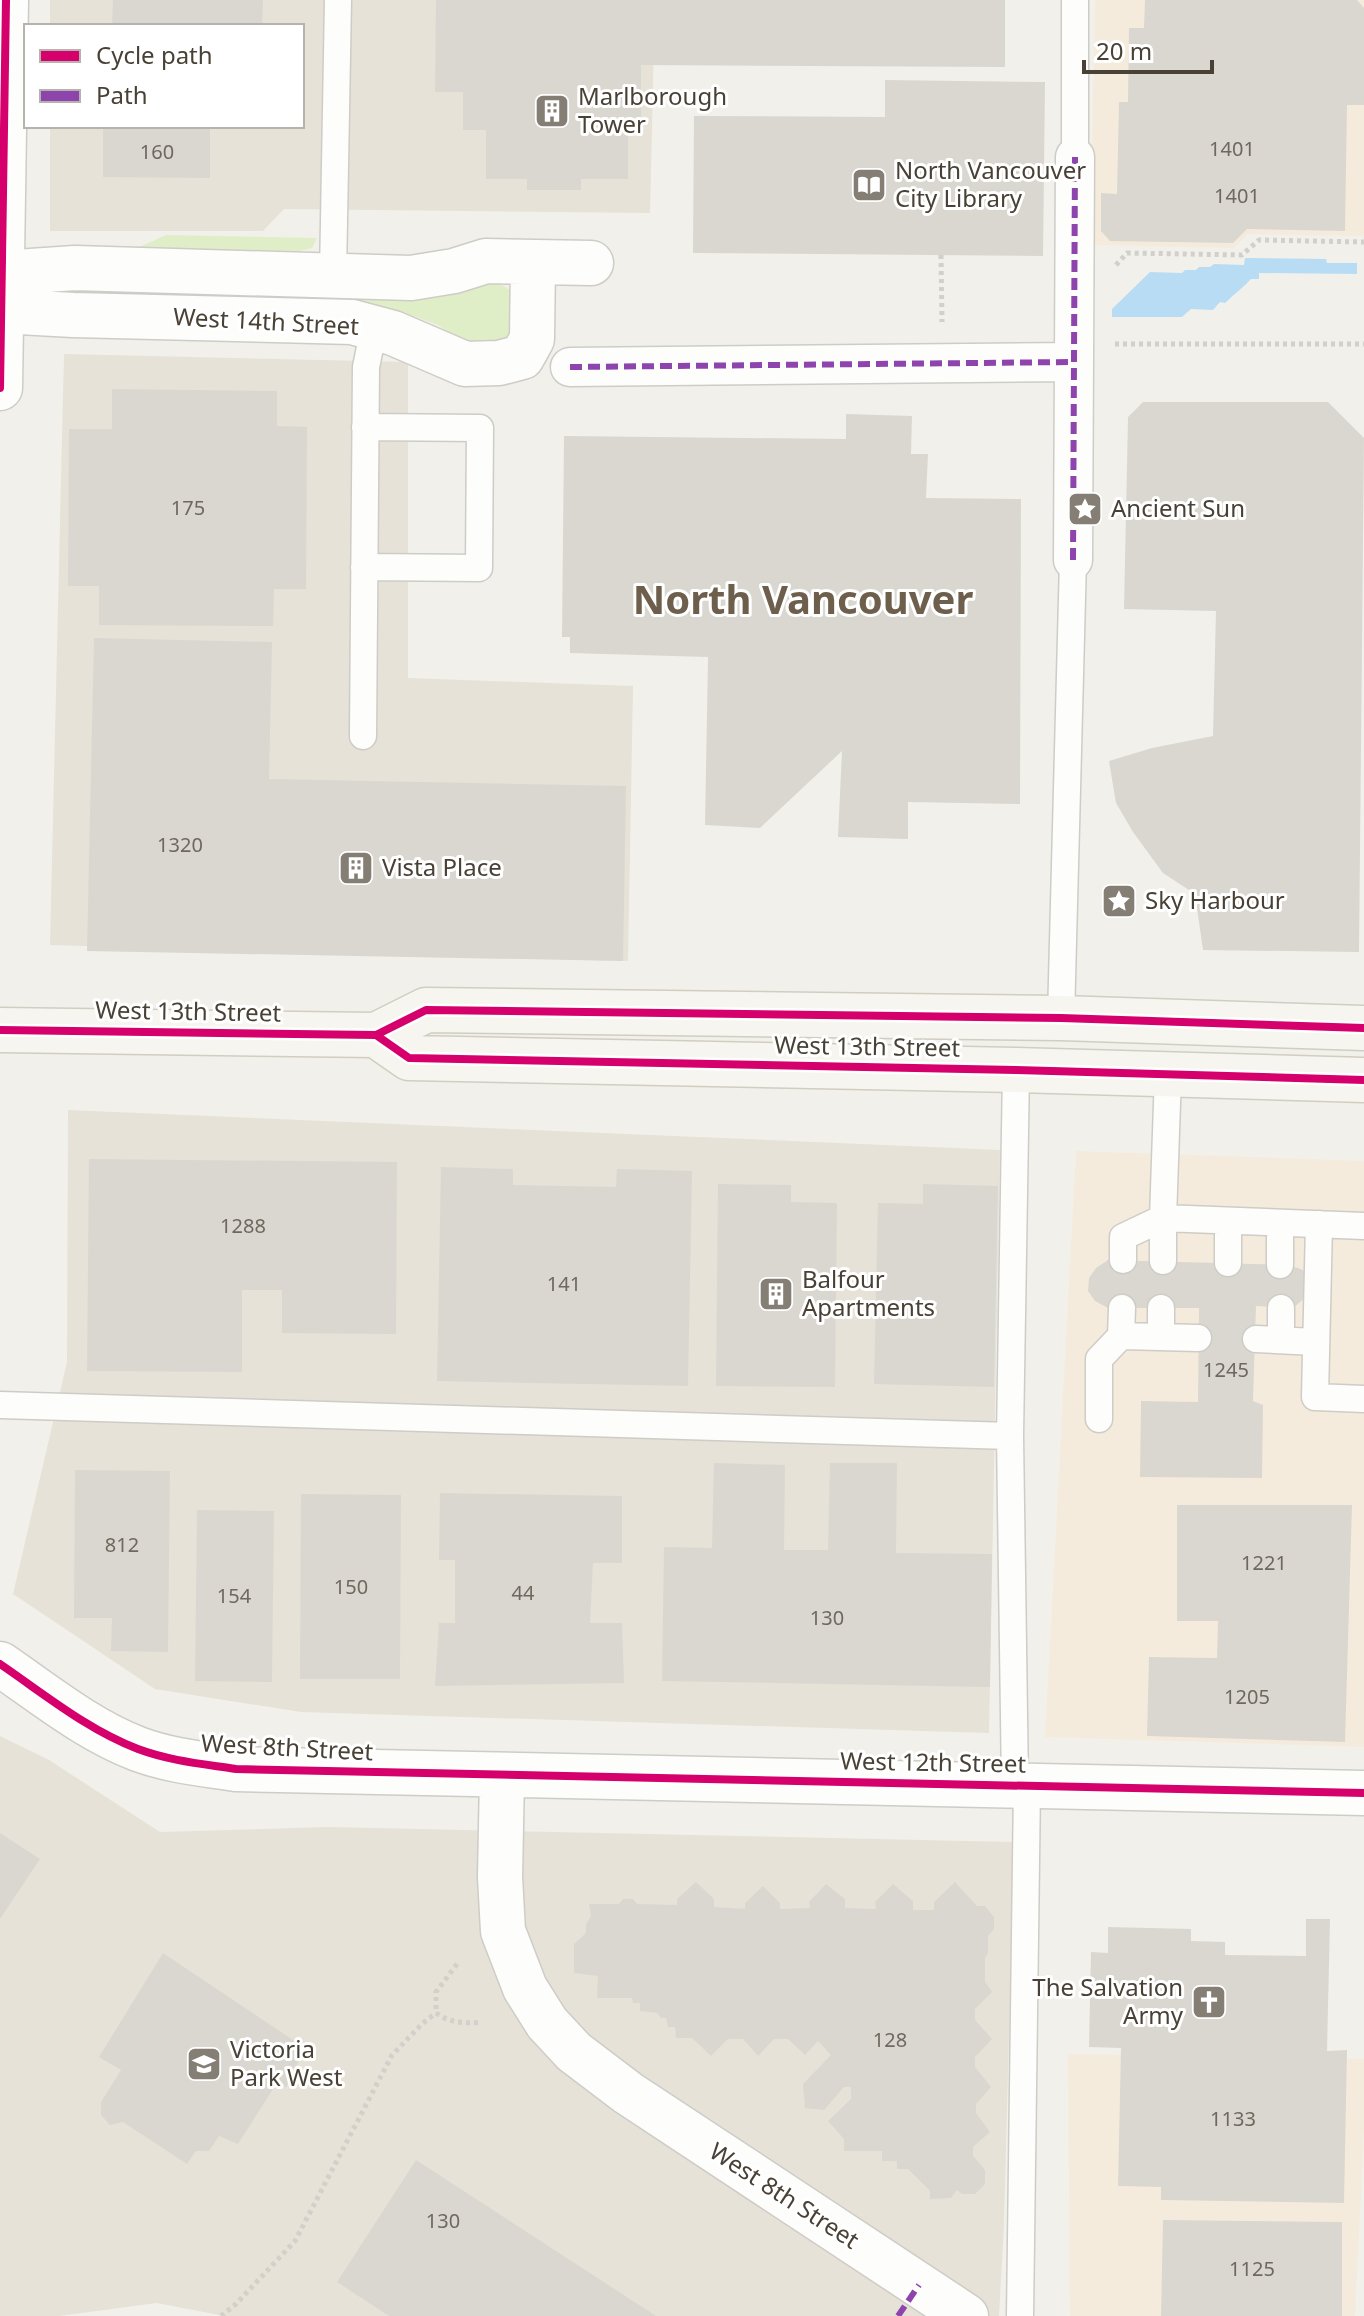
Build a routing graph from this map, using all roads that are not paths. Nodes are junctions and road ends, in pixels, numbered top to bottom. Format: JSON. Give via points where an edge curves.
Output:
{"nodes":[{"id":1,"x":6,"y":0,"type":"edge"},
{"id":2,"x":338,"y":0,"type":"edge"},
{"id":3,"x":1075,"y":0,"type":"edge"},
{"id":4,"x":1075,"y":157,"type":"joint"},
{"id":5,"x":533,"y":262,"type":"junction"},
{"id":6,"x":591,"y":263,"type":"dead end"},
{"id":7,"x":333,"y":276,"type":"junction"},
{"id":8,"x":1,"y":292,"type":"edge"},
{"id":9,"x":374,"y":328,"type":"junction"},
{"id":10,"x":1073,"y":339,"type":"junction"},
{"id":11,"x":570,"y":367,"type":"dead end"},
{"id":12,"x":0,"y":388,"type":"edge"},
{"id":13,"x":365,"y":427,"type":"junction"},
{"id":14,"x":1073,"y":560,"type":"joint"},
{"id":15,"x":364,"y":567,"type":"junction"},
{"id":16,"x":363,"y":736,"type":"dead end"},
{"id":17,"x":1061,"y":1018,"type":"junction"},
{"id":18,"x":1364,"y":1028,"type":"edge"},
{"id":19,"x":0,"y":1030,"type":"edge"},
{"id":20,"x":376,"y":1035,"type":"junction"},
{"id":21,"x":1016,"y":1070,"type":"junction"},
{"id":22,"x":1168,"y":1075,"type":"junction"},
{"id":23,"x":1364,"y":1080,"type":"edge"},
{"id":24,"x":1163,"y":1218,"type":"junction"},
{"id":25,"x":1228,"y":1221,"type":"junction"},
{"id":26,"x":1280,"y":1223,"type":"junction"},
{"id":27,"x":1319,"y":1224,"type":"junction"},
{"id":28,"x":1364,"y":1226,"type":"edge"},
{"id":29,"x":1123,"y":1260,"type":"dead end"},
{"id":30,"x":1163,"y":1261,"type":"dead end"},
{"id":31,"x":1228,"y":1263,"type":"dead end"},
{"id":32,"x":1280,"y":1265,"type":"dead end"},
{"id":33,"x":1122,"y":1308,"type":"dead end"},
{"id":34,"x":1161,"y":1308,"type":"dead end"},
{"id":35,"x":1281,"y":1308,"type":"dead end"},
{"id":36,"x":1121,"y":1336,"type":"junction"},
{"id":37,"x":1161,"y":1337,"type":"junction"},
{"id":38,"x":1198,"y":1338,"type":"dead end"},
{"id":39,"x":1315,"y":1342,"type":"junction"},
{"id":40,"x":1364,"y":1399,"type":"edge"},
{"id":41,"x":0,"y":1405,"type":"edge"},
{"id":42,"x":1099,"y":1419,"type":"dead end"},
{"id":43,"x":1010,"y":1436,"type":"junction"},
{"id":44,"x":0,"y":1664,"type":"edge"},
{"id":45,"x":502,"y":1776,"type":"junction"},
{"id":46,"x":1021,"y":1785,"type":"junction"},
{"id":47,"x":1364,"y":1793,"type":"edge"},
{"id":48,"x":966,"y":2316,"type":"edge"},
{"id":49,"x":1020,"y":2316,"type":"edge"}],
"edges":[{"from":1,"to":8,"type":"street"},
{"from":2,"to":7,"type":"lane"},
{"from":3,"to":4,"type":"lane"},
{"from":4,"to":10,"type":"street"},
{"from":5,"to":6,"type":"street","name":"West 14th Street"},
{"from":5,"to":7,"type":"street","name":"West 14th Street","via":[[486,261],[411,278]]},
{"from":5,"to":9,"type":"street","name":"West 14th Street","via":[[532,339],[522,357],[465,364]]},
{"from":7,"to":8,"type":"street","name":"West 14th Street","via":[[75,268]]},
{"from":8,"to":9,"type":"street","name":"West 14th Street","via":[[73,315],[352,322]]},
{"from":8,"to":12,"type":"street"},
{"from":9,"to":13,"type":"lane","via":[[366,367]]},
{"from":10,"to":11,"type":"street","via":[[943,363]]},
{"from":10,"to":14,"type":"street"},
{"from":13,"to":15,"type":"lane"},
{"from":13,"to":15,"type":"lane","via":[[480,428],[479,568]]},
{"from":14,"to":17,"type":"lane"},
{"from":15,"to":16,"type":"lane"},
{"from":17,"to":18,"type":"main road","name":"West 13th Street"},
{"from":17,"to":20,"type":"main road","name":"West 13th Street","via":[[426,1010]]},
{"from":19,"to":20,"type":"main road","name":"West 13th Street"},
{"from":20,"to":21,"type":"main road","name":"West 13th Street","via":[[409,1058]]},
{"from":21,"to":22,"type":"main road","name":"West 13th Street"},
{"from":21,"to":43,"type":"lane"},
{"from":22,"to":23,"type":"main road","name":"West 13th Street"},
{"from":22,"to":24,"type":"lane"},
{"from":24,"to":25,"type":"lane"},
{"from":24,"to":29,"type":"lane","via":[[1123,1237]]},
{"from":24,"to":30,"type":"lane"},
{"from":25,"to":26,"type":"lane"},
{"from":25,"to":31,"type":"lane"},
{"from":26,"to":27,"type":"lane"},
{"from":26,"to":32,"type":"lane"},
{"from":27,"to":28,"type":"lane"},
{"from":27,"to":39,"type":"lane"},
{"from":33,"to":36,"type":"lane"},
{"from":34,"to":37,"type":"lane"},
{"from":35,"to":39,"type":"lane","via":[[1268,1340]]},
{"from":36,"to":37,"type":"lane"},
{"from":36,"to":42,"type":"lane","via":[[1099,1359]]},
{"from":37,"to":38,"type":"lane"},
{"from":39,"to":40,"type":"lane","via":[[1315,1397]]},
{"from":41,"to":43,"type":"lane"},
{"from":43,"to":46,"type":"lane"},
{"from":44,"to":45,"type":"street","name":"West 8th Street","via":[[102,1733],[182,1761],[236,1769]]},
{"from":45,"to":46,"type":"street","name":"West 12th Street"},
{"from":45,"to":48,"type":"street","name":"West 8th Street","via":[[503,1931],[525,1988],[547,2023],[574,2052],[628,2093]]},
{"from":46,"to":47,"type":"street","name":"West 12th Street"},
{"from":46,"to":49,"type":"lane"}]}
